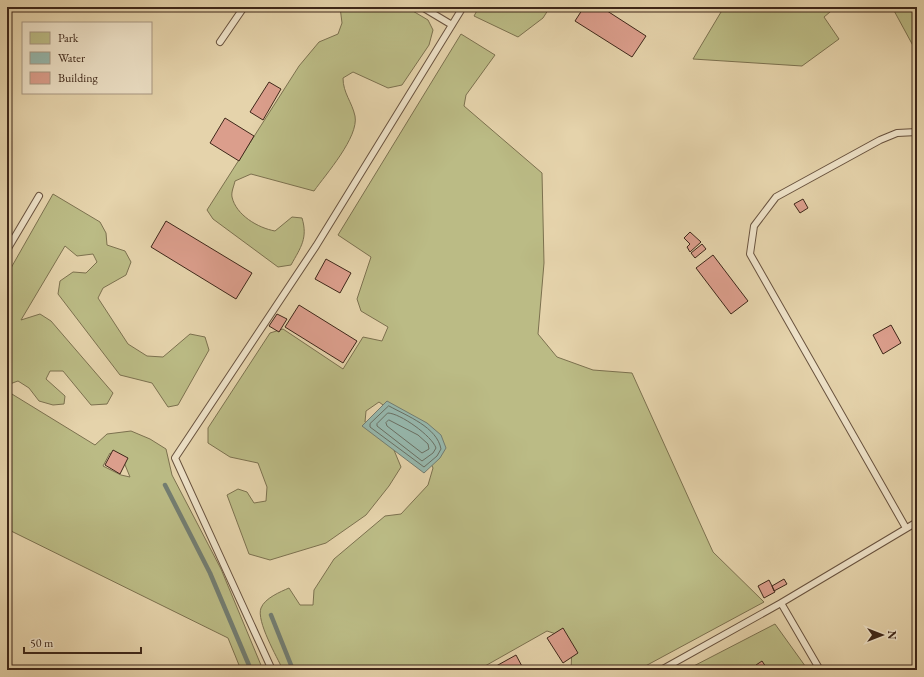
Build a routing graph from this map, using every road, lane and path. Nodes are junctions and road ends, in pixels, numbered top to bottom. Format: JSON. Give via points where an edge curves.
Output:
{"nodes":[{"id":1,"x":244,"y":7,"type":"edge"},
{"id":2,"x":422,"y":7,"type":"edge"},
{"id":3,"x":463,"y":7,"type":"edge"},
{"id":4,"x":452,"y":25,"type":"junction"},
{"id":5,"x":220,"y":42,"type":"dead end"},
{"id":6,"x":917,"y":132,"type":"edge"},
{"id":7,"x":39,"y":196,"type":"dead end"},
{"id":8,"x":7,"y":250,"type":"edge"},
{"id":9,"x":917,"y":522,"type":"edge"},
{"id":10,"x":906,"y":528,"type":"junction"},
{"id":11,"x":781,"y":603,"type":"junction"},
{"id":12,"x":272,"y":670,"type":"edge"},
{"id":13,"x":661,"y":670,"type":"edge"},
{"id":14,"x":820,"y":670,"type":"edge"}],
"edges":[{"from":1,"to":5,"type":"lane"},
{"from":2,"to":4,"type":"lane"},
{"from":3,"to":4,"type":"lane"},
{"from":4,"to":12,"type":"lane","via":[[316,246],[174,458]]},
{"from":6,"to":10,"type":"lane","via":[[898,133],[880,140],[776,197],[754,226],[750,254]]},
{"from":7,"to":8,"type":"lane"},
{"from":9,"to":10,"type":"lane"},
{"from":10,"to":11,"type":"lane"},
{"from":11,"to":13,"type":"lane"},
{"from":11,"to":14,"type":"lane"}]}
